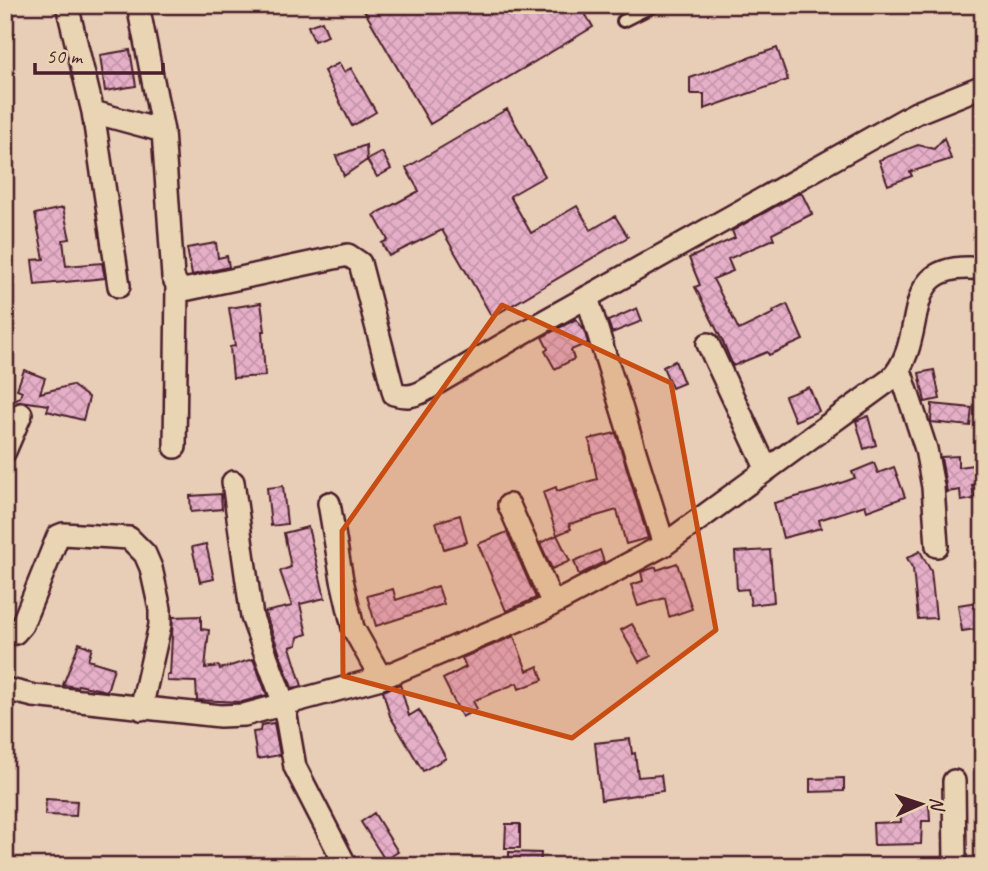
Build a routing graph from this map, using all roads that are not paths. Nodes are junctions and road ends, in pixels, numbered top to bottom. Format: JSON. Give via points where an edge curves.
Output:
{"nodes":[{"id":1,"x":67,"y":5,"type":"edge"},
{"id":2,"x":138,"y":5,"type":"edge"},
{"id":3,"x":655,"y":5,"type":"edge"},
{"id":4,"x":623,"y":21,"type":"dead end"},
{"id":5,"x":983,"y":86,"type":"edge"},
{"id":6,"x":93,"y":113,"type":"junction"},
{"id":7,"x":163,"y":131,"type":"junction"},
{"id":8,"x":983,"y":269,"type":"edge"},
{"id":9,"x":177,"y":285,"type":"junction"},
{"id":10,"x":119,"y":286,"type":"dead end"},
{"id":11,"x":587,"y":297,"type":"junction"},
{"id":12,"x":708,"y":344,"type":"dead end"},
{"id":13,"x":900,"y":370,"type":"junction"},
{"id":14,"x":21,"y":414,"type":"dead end"},
{"id":15,"x":175,"y":447,"type":"dead end"},
{"id":16,"x":5,"y":451,"type":"edge"},
{"id":17,"x":767,"y":470,"type":"junction"},
{"id":18,"x":233,"y":482,"type":"dead end"},
{"id":19,"x":329,"y":503,"type":"dead end"},
{"id":20,"x":509,"y":505,"type":"dead end"},
{"id":21,"x":664,"y":545,"type":"junction"},
{"id":22,"x":937,"y":546,"type":"dead end"},
{"id":23,"x":553,"y":604,"type":"junction"},
{"id":24,"x":5,"y":634,"type":"edge"},
{"id":25,"x":381,"y":678,"type":"junction"},
{"id":26,"x":5,"y":689,"type":"edge"},
{"id":27,"x":284,"y":704,"type":"junction"},
{"id":28,"x":141,"y":709,"type":"junction"},
{"id":29,"x":954,"y":781,"type":"dead end"},
{"id":30,"x":346,"y":866,"type":"edge"},
{"id":31,"x":955,"y":866,"type":"edge"}],
"edges":[{"from":1,"to":6,"type":"street"},
{"from":2,"to":7,"type":"street"},
{"from":3,"to":4,"type":"lane"},
{"from":5,"to":11,"type":"street","via":[[916,113]]},
{"from":6,"to":7,"type":"street"},
{"from":6,"to":10,"type":"street"},
{"from":7,"to":9,"type":"street"},
{"from":8,"to":13,"type":"street","via":[[961,268],[926,282]]},
{"from":9,"to":11,"type":"street","via":[[184,290],[348,255],[360,263],[394,394],[403,397],[422,392]]},
{"from":9,"to":15,"type":"street"},
{"from":11,"to":21,"type":"street"},
{"from":12,"to":17,"type":"street"},
{"from":13,"to":17,"type":"street"},
{"from":13,"to":22,"type":"street","via":[[926,449]]},
{"from":14,"to":16,"type":"street"},
{"from":17,"to":21,"type":"street"},
{"from":18,"to":27,"type":"street","via":[[252,617]]},
{"from":19,"to":25,"type":"street","via":[[353,628]]},
{"from":20,"to":23,"type":"street"},
{"from":21,"to":23,"type":"street"},
{"from":23,"to":25,"type":"street"},
{"from":24,"to":28,"type":"street","via":[[15,633],[22,625],[58,536],[129,538],[148,561],[160,609]]},
{"from":25,"to":27,"type":"street"},
{"from":26,"to":28,"type":"street"},
{"from":27,"to":28,"type":"street","via":[[220,716]]},
{"from":27,"to":30,"type":"street","via":[[295,768]]},
{"from":29,"to":31,"type":"street"}]}
